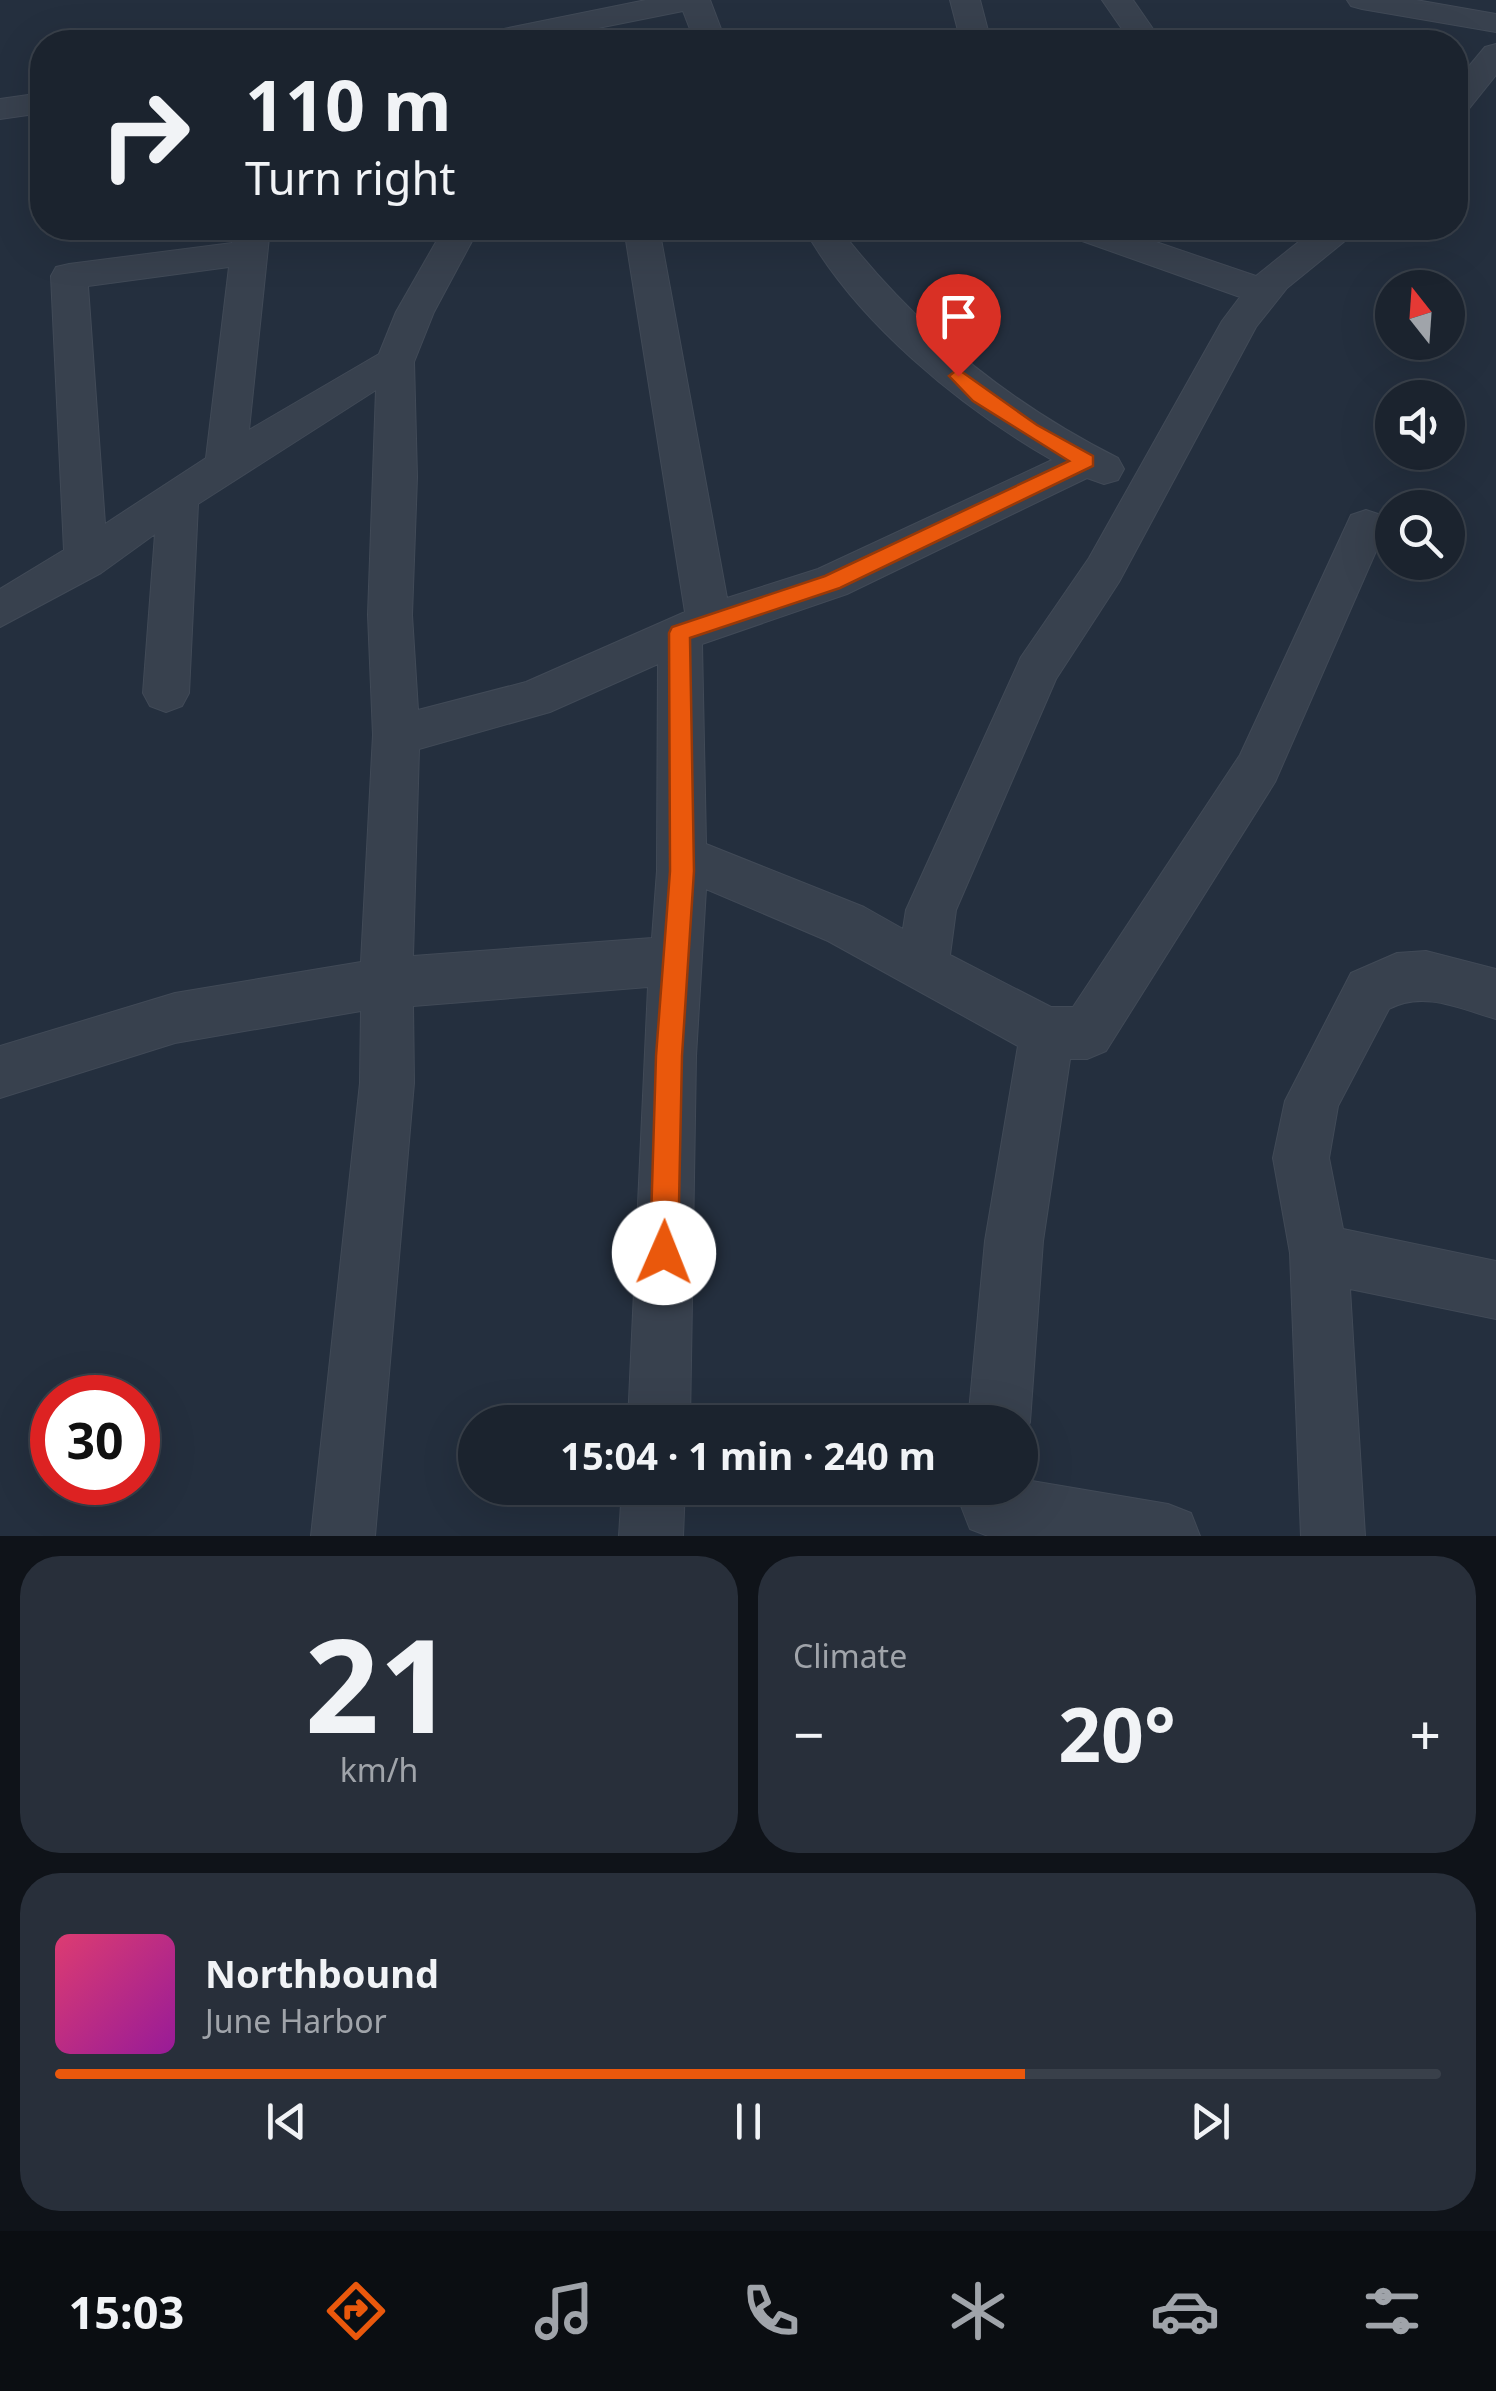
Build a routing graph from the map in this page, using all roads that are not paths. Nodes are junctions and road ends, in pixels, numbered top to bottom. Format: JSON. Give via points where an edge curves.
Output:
{"nodes":[{"id":1,"x":693,"y":0,"type":"edge"},
{"id":2,"x":965,"y":0,"type":"edge"},
{"id":3,"x":1117,"y":0,"type":"edge"},
{"id":4,"x":1362,"y":0,"type":"edge"},
{"id":5,"x":621,"y":20,"type":"edge"},
{"id":6,"x":1496,"y":23,"type":"edge"},
{"id":7,"x":535,"y":30,"type":"edge"},
{"id":8,"x":705,"y":30,"type":"edge"},
{"id":9,"x":973,"y":30,"type":"edge"},
{"id":10,"x":1138,"y":30,"type":"edge"},
{"id":11,"x":1496,"y":54,"type":"edge"},
{"id":12,"x":1468,"y":88,"type":"edge"},
{"id":13,"x":30,"y":105,"type":"edge"},
{"id":14,"x":0,"y":109,"type":"edge"},
{"id":15,"x":251,"y":240,"type":"edge"},
{"id":16,"x":454,"y":240,"type":"edge"},
{"id":17,"x":643,"y":240,"type":"edge"},
{"id":18,"x":831,"y":240,"type":"edge"},
{"id":19,"x":1115,"y":240,"type":"edge"},
{"id":20,"x":1310,"y":240,"type":"edge"},
{"id":21,"x":1264,"y":292,"type":"junction"},
{"id":22,"x":395,"y":362,"type":"junction"},
{"id":23,"x":1086,"y":461,"type":"junction"},
{"id":24,"x":225,"y":466,"type":"junction"},
{"id":25,"x":1148,"y":490,"type":"junction"},
{"id":26,"x":178,"y":498,"type":"junction"},
{"id":27,"x":1366,"y":526,"type":"dead end"},
{"id":28,"x":86,"y":561,"type":"junction"},
{"id":29,"x":0,"y":610,"type":"edge"},
{"id":30,"x":694,"y":627,"type":"junction"},
{"id":31,"x":166,"y":692,"type":"dead end"},
{"id":32,"x":396,"y":735,"type":"junction"},
{"id":33,"x":682,"y":856,"type":"junction"},
{"id":34,"x":676,"y":961,"type":"junction"},
{"id":35,"x":922,"y":967,"type":"junction"},
{"id":36,"x":387,"y":982,"type":"junction"},
{"id":37,"x":1496,"y":994,"type":"edge"},
{"id":38,"x":1048,"y":1033,"type":"junction"},
{"id":39,"x":0,"y":1072,"type":"edge"},
{"id":40,"x":1319,"y":1254,"type":"junction"},
{"id":41,"x":1496,"y":1290,"type":"edge"},
{"id":42,"x":659,"y":1405,"type":"edge"},
{"id":43,"x":1001,"y":1405,"type":"edge"},
{"id":44,"x":653,"y":1505,"type":"edge"},
{"id":45,"x":993,"y":1510,"type":"edge"},
{"id":46,"x":343,"y":1536,"type":"edge"},
{"id":47,"x":651,"y":1536,"type":"edge"},
{"id":48,"x":1168,"y":1536,"type":"edge"},
{"id":49,"x":1333,"y":1536,"type":"edge"}],
"edges":[{"from":1,"to":5,"type":"street"},
{"from":1,"to":8,"type":"street"},
{"from":2,"to":9,"type":"street"},
{"from":3,"to":10,"type":"street"},
{"from":4,"to":6,"type":"street"},
{"from":5,"to":7,"type":"street"},
{"from":11,"to":12,"type":"street"},
{"from":13,"to":14,"type":"street"},
{"from":15,"to":24,"type":"street"},
{"from":15,"to":28,"type":"street","via":[[69,276]]},
{"from":16,"to":22,"type":"street"},
{"from":17,"to":30,"type":"street"},
{"from":18,"to":23,"type":"street","via":[[980,396]]},
{"from":19,"to":21,"type":"street"},
{"from":20,"to":21,"type":"street"},
{"from":21,"to":25,"type":"street","via":[[1241,321]]},
{"from":22,"to":24,"type":"street"},
{"from":22,"to":32,"type":"street","via":[[390,615]]},
{"from":23,"to":25,"type":"street"},
{"from":23,"to":30,"type":"street","via":[[832,582]]},
{"from":24,"to":26,"type":"street"},
{"from":25,"to":35,"type":"street","via":[[1036,670],[932,910]]},
{"from":26,"to":28,"type":"street"},
{"from":26,"to":31,"type":"street"},
{"from":27,"to":38,"type":"street","via":[[1258,768],[1087,1033]]},
{"from":28,"to":29,"type":"street"},
{"from":30,"to":32,"type":"street","via":[[534,699]]},
{"from":30,"to":33,"type":"street"},
{"from":32,"to":36,"type":"street"},
{"from":33,"to":34,"type":"street"},
{"from":33,"to":35,"type":"street","via":[[846,924]]},
{"from":34,"to":36,"type":"street"},
{"from":34,"to":42,"type":"street"},
{"from":35,"to":38,"type":"street"},
{"from":36,"to":39,"type":"street","via":[[171,1019]]},
{"from":36,"to":46,"type":"street","via":[[387,1082]]},
{"from":37,"to":40,"type":"street","via":[[1426,975],[1397,977],[1370,991],[1312,1101],[1301,1158]]},
{"from":38,"to":43,"type":"street","via":[[1014,1241]]},
{"from":40,"to":41,"type":"street"},
{"from":40,"to":49,"type":"street"},
{"from":44,"to":47,"type":"street"},
{"from":45,"to":48,"type":"street"}]}
